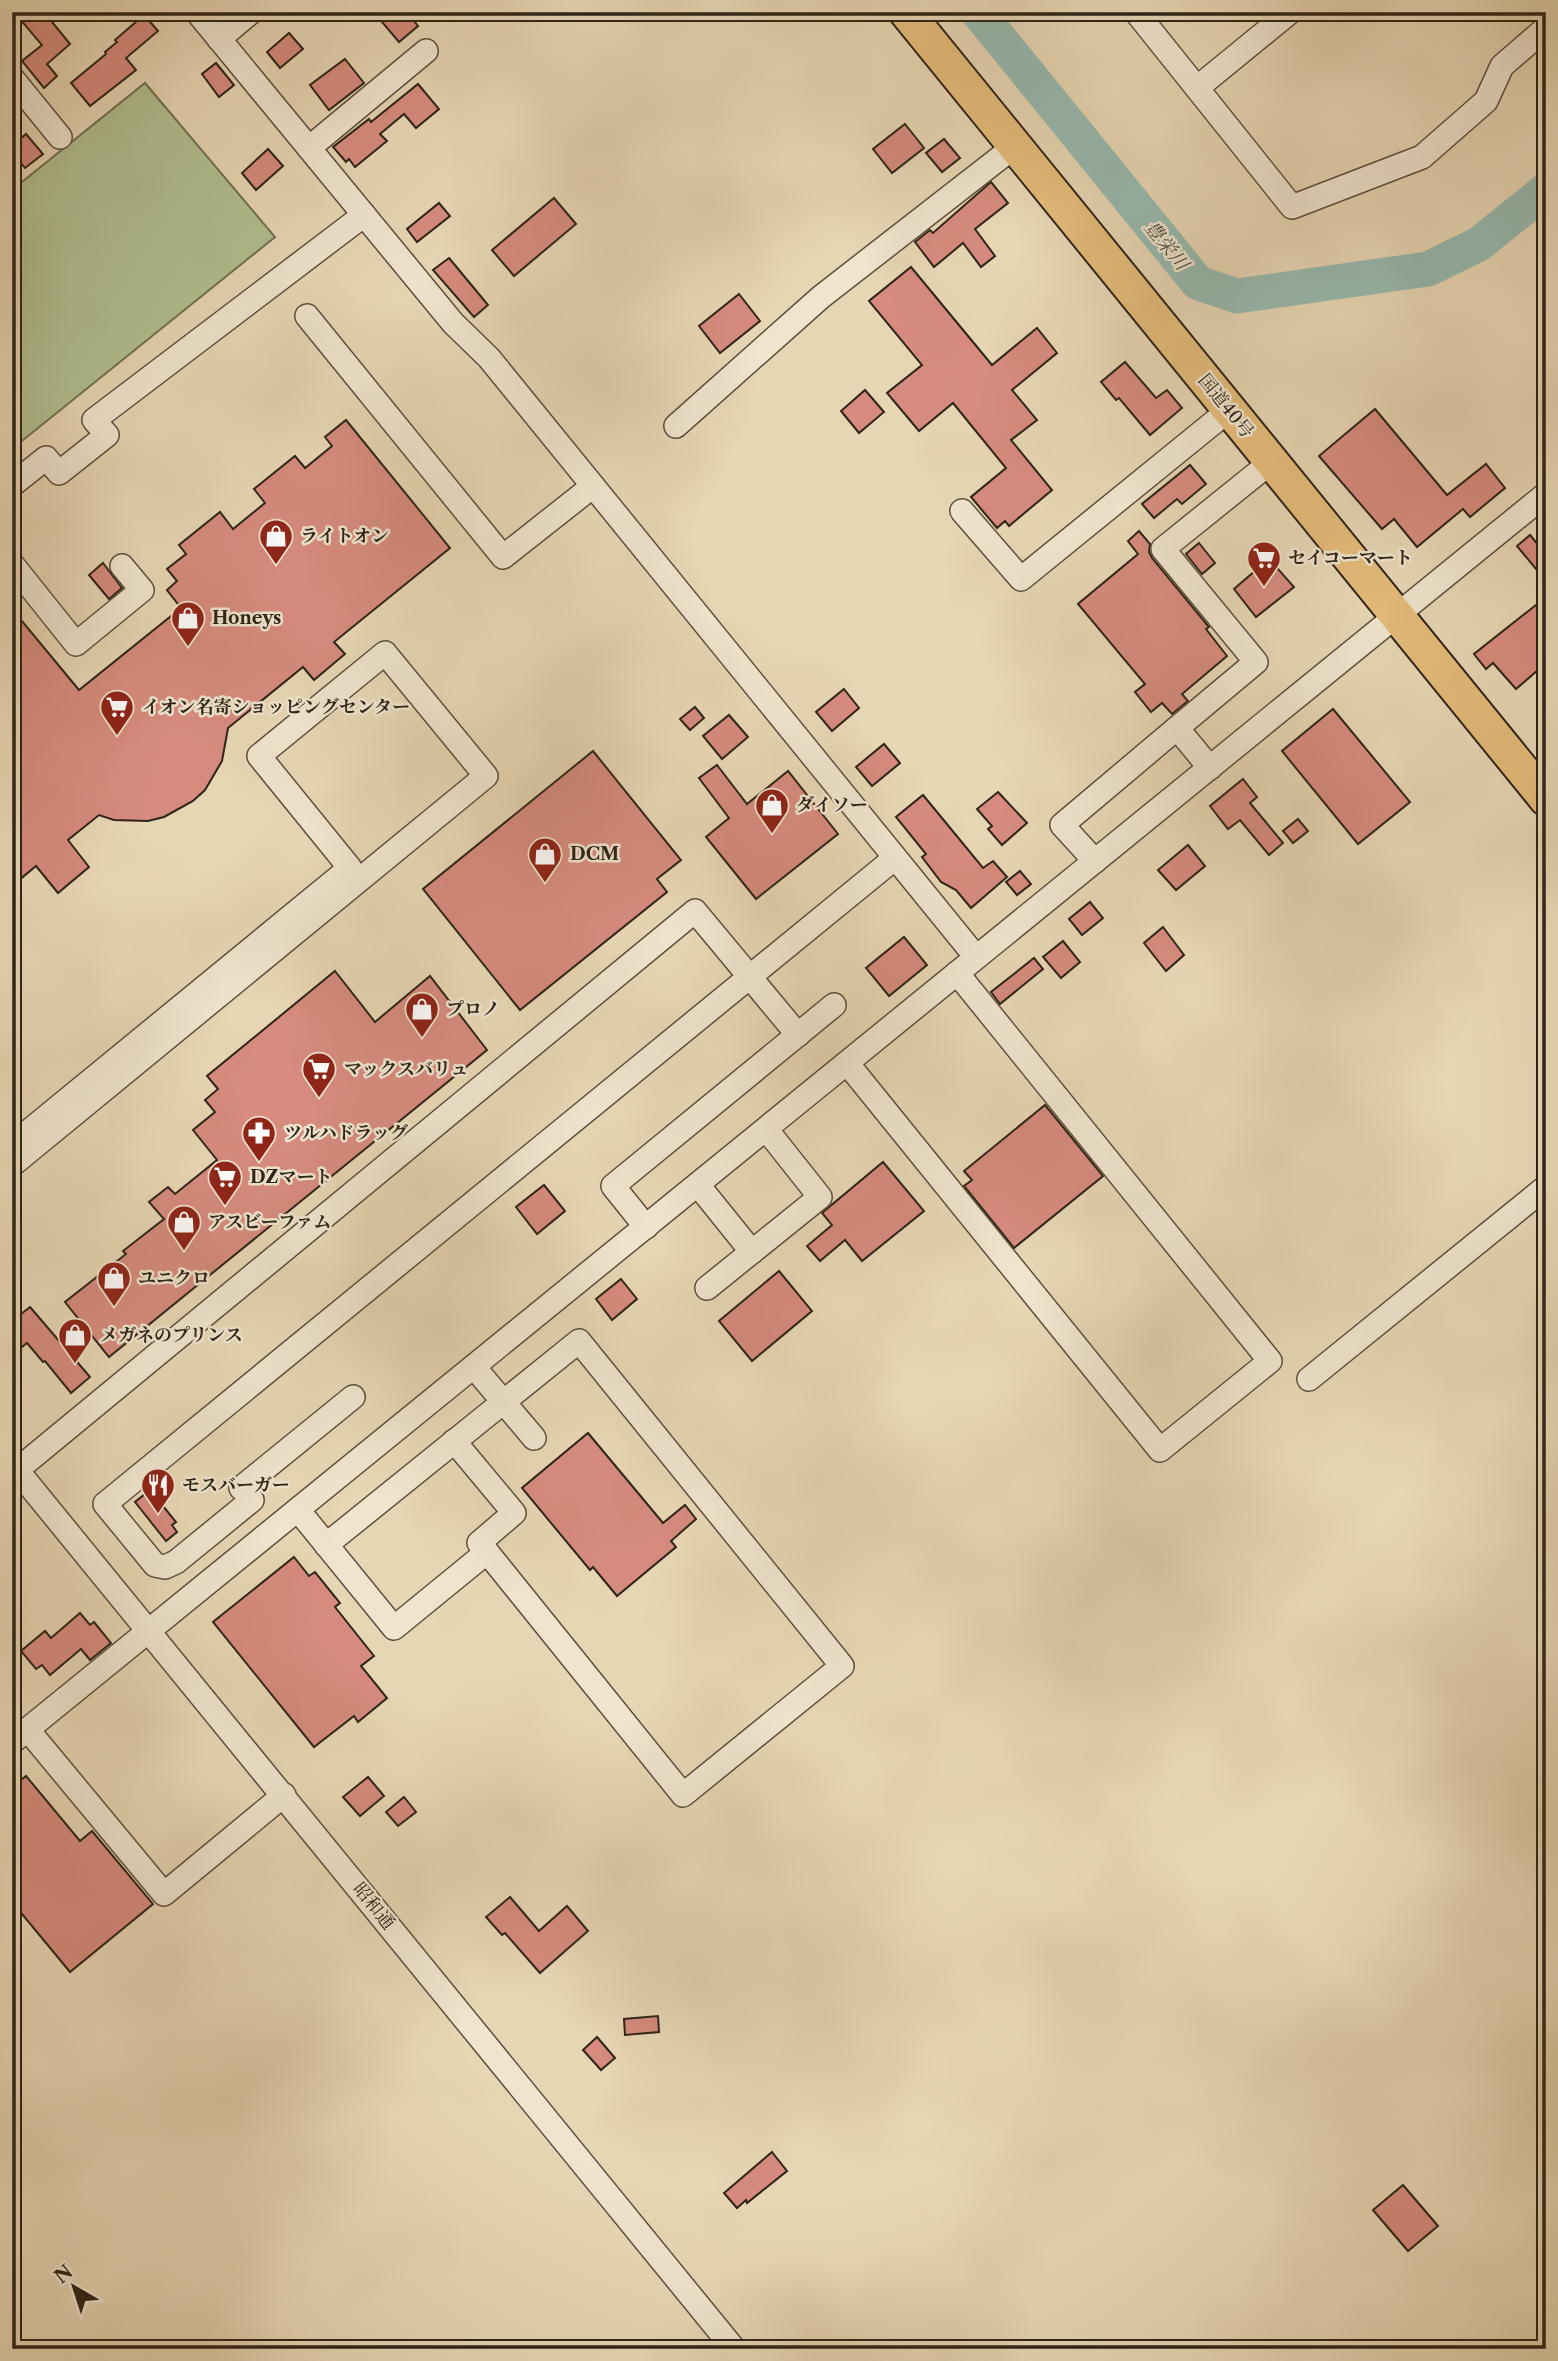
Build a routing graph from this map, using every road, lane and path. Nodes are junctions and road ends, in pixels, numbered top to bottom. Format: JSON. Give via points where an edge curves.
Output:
{"nodes":[{"id":1,"x":197,"y":12,"type":"edge"},
{"id":2,"x":251,"y":12,"type":"edge"},
{"id":3,"x":906,"y":12,"type":"edge"},
{"id":4,"x":1136,"y":12,"type":"edge"},
{"id":5,"x":1290,"y":12,"type":"edge"},
{"id":6,"x":1546,"y":28,"type":"edge"},
{"id":7,"x":219,"y":39,"type":"junction"},
{"id":8,"x":426,"y":51,"type":"dead end"},
{"id":9,"x":12,"y":78,"type":"edge"},
{"id":10,"x":1198,"y":88,"type":"junction"},
{"id":11,"x":20,"y":105,"type":"edge"},
{"id":12,"x":60,"y":137,"type":"dead end"},
{"id":13,"x":1015,"y":146,"type":"junction"},
{"id":14,"x":309,"y":148,"type":"junction"},
{"id":15,"x":364,"y":215,"type":"junction"},
{"id":16,"x":307,"y":316,"type":"dead end"},
{"id":17,"x":1229,"y":410,"type":"junction"},
{"id":18,"x":676,"y":426,"type":"dead end"},
{"id":19,"x":1271,"y":462,"type":"junction"},
{"id":20,"x":12,"y":485,"type":"edge"},
{"id":21,"x":593,"y":486,"type":"junction"},
{"id":22,"x":1546,"y":494,"type":"edge"},
{"id":23,"x":962,"y":511,"type":"dead end"},
{"id":24,"x":12,"y":564,"type":"edge"},
{"id":25,"x":122,"y":566,"type":"dead end"},
{"id":26,"x":1396,"y":616,"type":"junction"},
{"id":27,"x":1177,"y":728,"type":"junction"},
{"id":28,"x":1210,"y":768,"type":"junction"},
{"id":29,"x":1546,"y":799,"type":"edge"},
{"id":30,"x":895,"y":858,"type":"junction"},
{"id":31,"x":1095,"y":861,"type":"junction"},
{"id":32,"x":976,"y":957,"type":"junction"},
{"id":33,"x":957,"y":973,"type":"junction"},
{"id":34,"x":750,"y":977,"type":"junction"},
{"id":35,"x":834,"y":1005,"type":"dead end"},
{"id":36,"x":798,"y":1035,"type":"junction"},
{"id":37,"x":846,"y":1063,"type":"junction"},
{"id":38,"x":765,"y":1129,"type":"junction"},
{"id":39,"x":12,"y":1144,"type":"edge"},
{"id":40,"x":12,"y":1165,"type":"edge"},
{"id":41,"x":698,"y":1185,"type":"junction"},
{"id":42,"x":1546,"y":1187,"type":"edge"},
{"id":43,"x":646,"y":1227,"type":"junction"},
{"id":44,"x":752,"y":1252,"type":"junction"},
{"id":45,"x":707,"y":1288,"type":"dead end"},
{"id":46,"x":474,"y":1367,"type":"junction"},
{"id":47,"x":1309,"y":1379,"type":"dead end"},
{"id":48,"x":354,"y":1397,"type":"dead end"},
{"id":49,"x":503,"y":1402,"type":"junction"},
{"id":50,"x":534,"y":1438,"type":"dead end"},
{"id":51,"x":454,"y":1441,"type":"junction"},
{"id":52,"x":15,"y":1467,"type":"edge"},
{"id":53,"x":298,"y":1510,"type":"junction"},
{"id":54,"x":327,"y":1545,"type":"junction"},
{"id":55,"x":487,"y":1552,"type":"junction"},
{"id":56,"x":150,"y":1631,"type":"junction"},
{"id":57,"x":20,"y":1736,"type":"edge"},
{"id":58,"x":284,"y":1795,"type":"junction"},
{"id":59,"x":734,"y":2349,"type":"edge"}],
"edges":[{"from":1,"to":7,"type":"street"},
{"from":2,"to":7,"type":"street"},
{"from":3,"to":13,"type":"highway","name":"国道40号"},
{"from":4,"to":10,"type":"street"},
{"from":5,"to":10,"type":"street"},
{"from":6,"to":10,"type":"street","via":[[1502,66],[1486,101],[1422,157],[1292,206]]},
{"from":7,"to":14,"type":"street"},
{"from":8,"to":14,"type":"street"},
{"from":9,"to":11,"type":"street"},
{"from":11,"to":12,"type":"street"},
{"from":13,"to":17,"type":"highway","name":"国道40号"},
{"from":13,"to":18,"type":"street","via":[[821,297]]},
{"from":14,"to":15,"type":"street"},
{"from":15,"to":20,"type":"street","via":[[94,420],[107,435],[59,473],[46,458]]},
{"from":15,"to":21,"type":"street"},
{"from":16,"to":21,"type":"street","via":[[503,557]]},
{"from":17,"to":19,"type":"highway","name":"国道40号"},
{"from":17,"to":23,"type":"street","via":[[1021,579]]},
{"from":19,"to":26,"type":"highway","name":"国道40号"},
{"from":19,"to":27,"type":"street","via":[[1163,549],[1256,662]]},
{"from":21,"to":30,"type":"street"},
{"from":22,"to":26,"type":"street"},
{"from":24,"to":25,"type":"street","via":[[76,644],[142,590]]},
{"from":26,"to":28,"type":"street"},
{"from":26,"to":29,"type":"highway","name":"国道40号"},
{"from":27,"to":28,"type":"street"},
{"from":27,"to":31,"type":"street","via":[[1062,825]]},
{"from":28,"to":31,"type":"street"},
{"from":30,"to":32,"type":"street"},
{"from":30,"to":34,"type":"street"},
{"from":31,"to":32,"type":"street"},
{"from":32,"to":33,"type":"street"},
{"from":33,"to":37,"type":"street"},
{"from":33,"to":37,"type":"street","via":[[1270,1361],[1160,1450]]},
{"from":34,"to":36,"type":"street"},
{"from":34,"to":48,"type":"street","via":[[105,1504],[155,1565],[165,1567],[176,1562]]},
{"from":34,"to":52,"type":"street","via":[[695,911]]},
{"from":35,"to":36,"type":"street"},
{"from":36,"to":43,"type":"street","via":[[613,1186]]},
{"from":37,"to":38,"type":"street"},
{"from":38,"to":41,"type":"street"},
{"from":38,"to":44,"type":"street","via":[[820,1198]]},
{"from":39,"to":40,"type":"street","via":[[350,869],[259,756],[386,653],[486,776]]},
{"from":41,"to":43,"type":"street"},
{"from":41,"to":44,"type":"street"},
{"from":42,"to":47,"type":"street"},
{"from":43,"to":46,"type":"street"},
{"from":44,"to":45,"type":"street"},
{"from":46,"to":49,"type":"street"},
{"from":46,"to":53,"type":"street"},
{"from":49,"to":50,"type":"street"},
{"from":49,"to":51,"type":"street"},
{"from":49,"to":55,"type":"street","via":[[579,1341],[842,1666],[683,1795]]},
{"from":51,"to":54,"type":"street"},
{"from":51,"to":55,"type":"street","via":[[514,1513],[479,1543]]},
{"from":52,"to":56,"type":"street","name":"昭和通"},
{"from":53,"to":54,"type":"street"},
{"from":53,"to":56,"type":"street"},
{"from":54,"to":55,"type":"street","via":[[394,1628]]},
{"from":56,"to":57,"type":"street"},
{"from":56,"to":58,"type":"street","name":"昭和通"},
{"from":57,"to":58,"type":"street","via":[[164,1894]]},
{"from":58,"to":59,"type":"street","name":"昭和通"}]}
